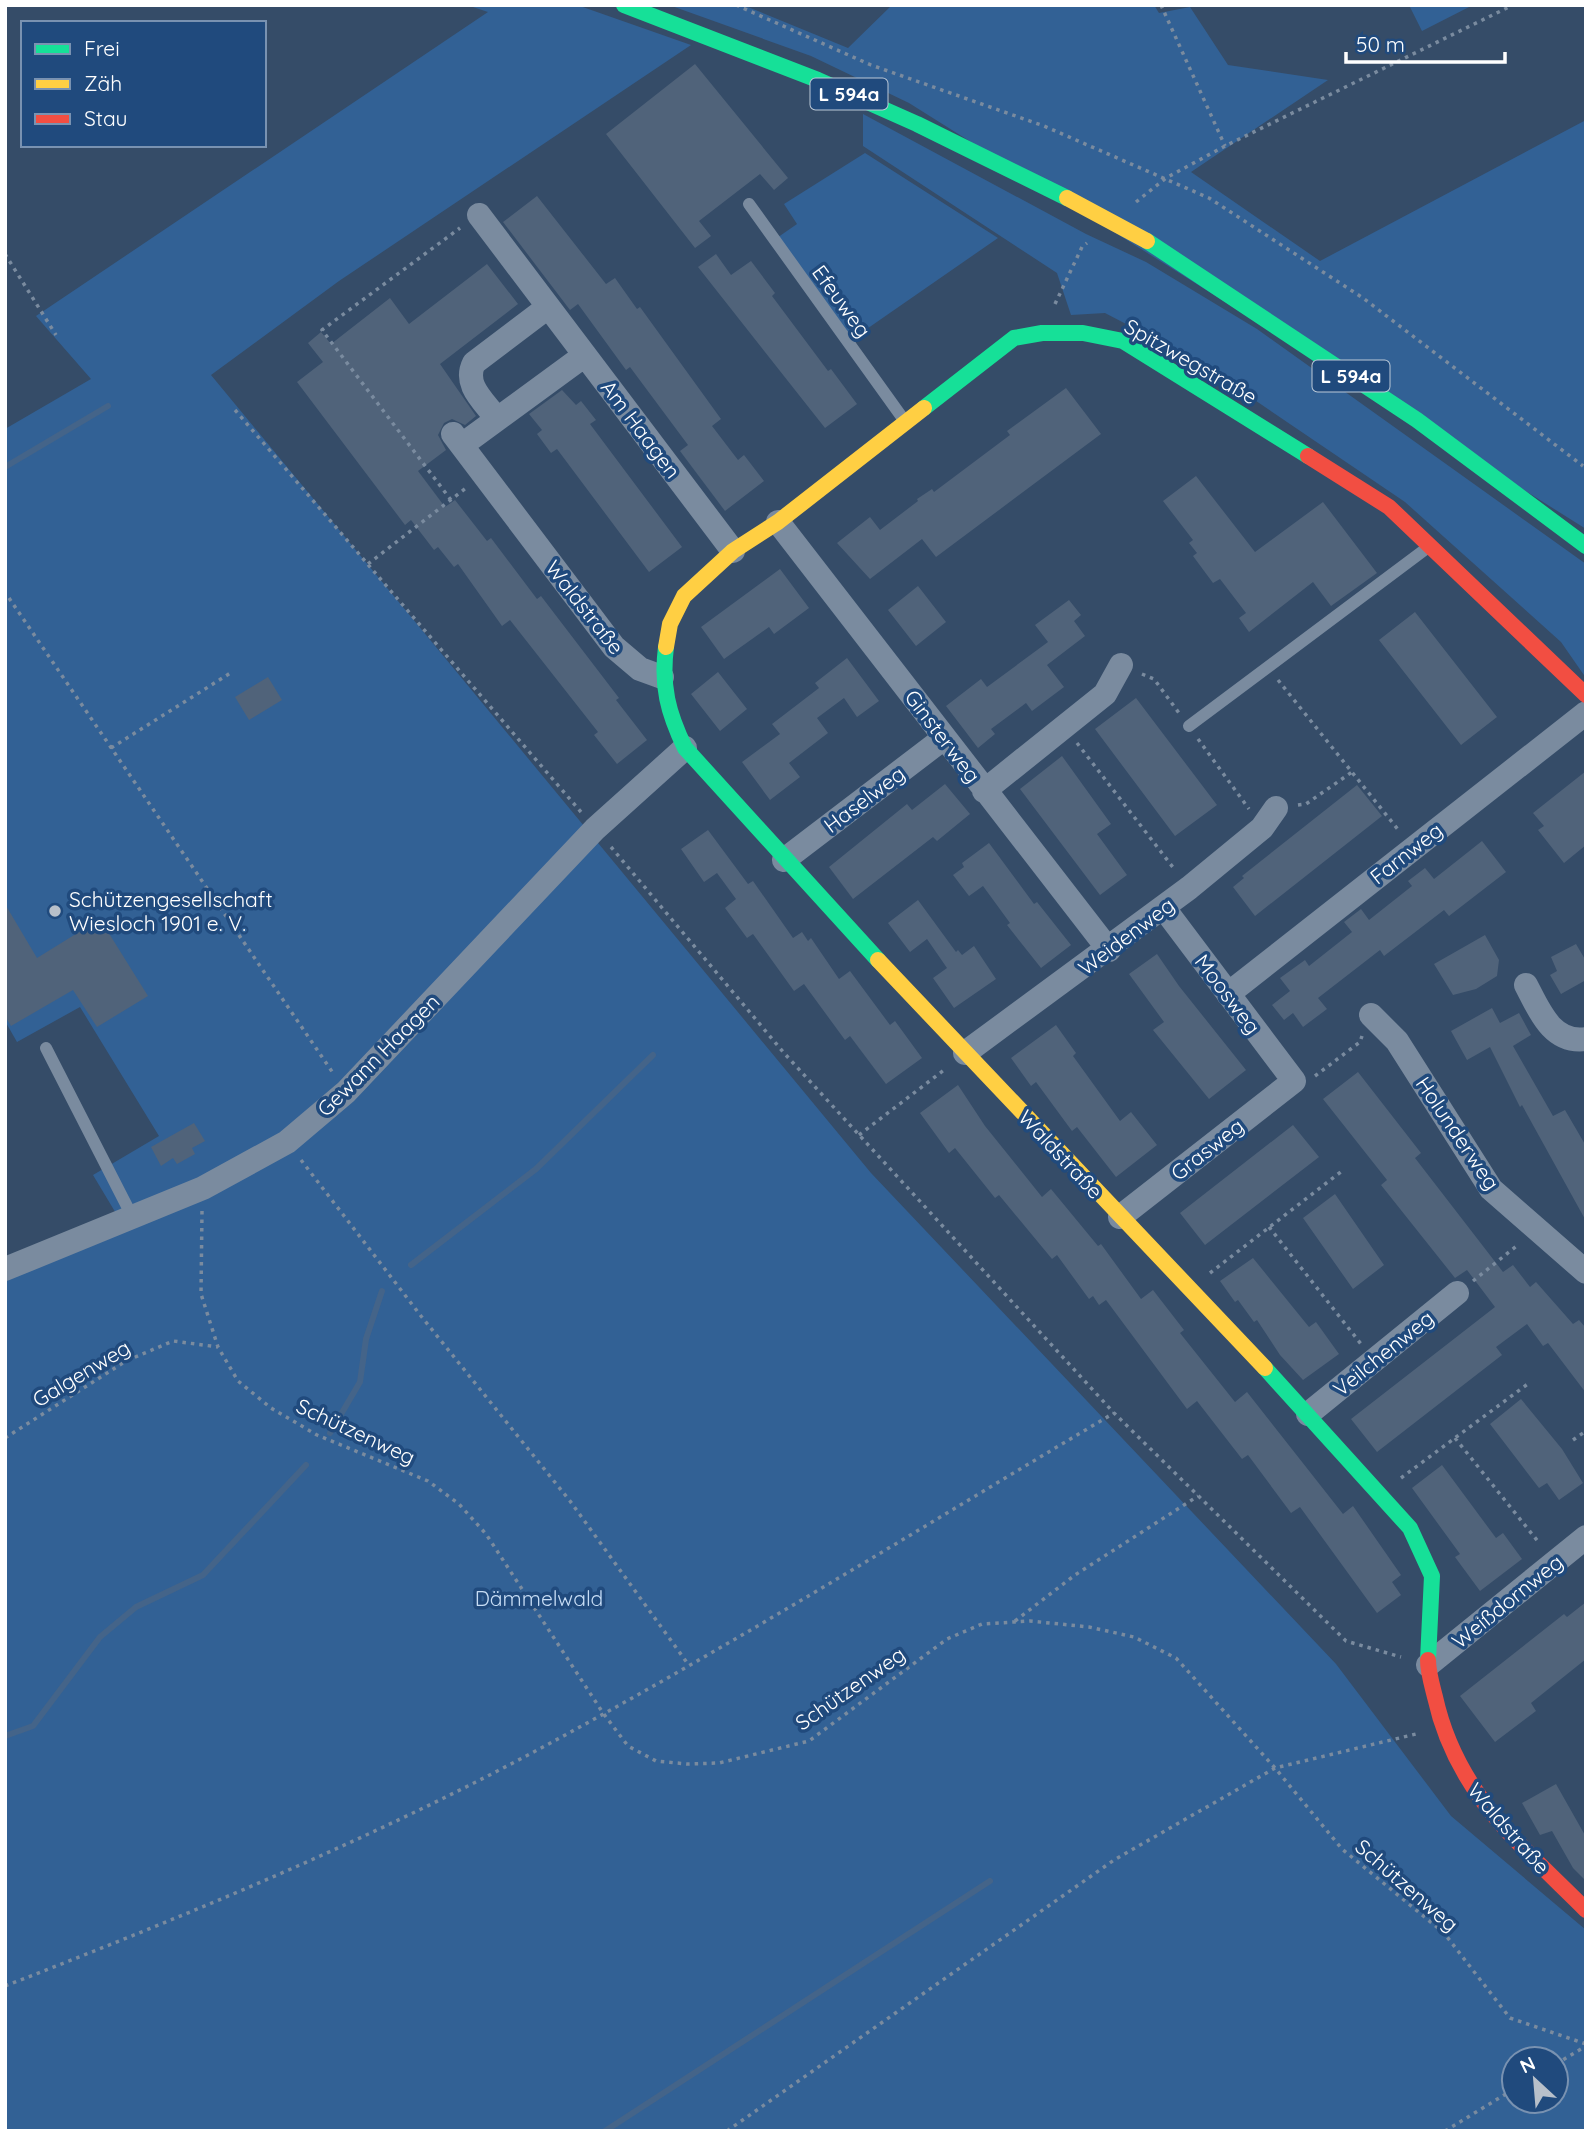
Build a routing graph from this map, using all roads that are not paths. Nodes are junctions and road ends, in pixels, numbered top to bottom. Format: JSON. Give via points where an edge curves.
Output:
{"nodes":[{"id":1,"x":624,"y":5,"type":"edge"},
{"id":2,"x":749,"y":204,"type":"dead end"},
{"id":3,"x":479,"y":215,"type":"road end"},
{"id":4,"x":548,"y":307,"type":"junction"},
{"id":5,"x":585,"y":355,"type":"junction"},
{"id":6,"x":498,"y":419,"type":"junction"},
{"id":7,"x":904,"y":421,"type":"junction"},
{"id":8,"x":778,"y":522,"type":"junction"},
{"id":9,"x":1430,"y":545,"type":"junction"},
{"id":10,"x":1586,"y":546,"type":"edge"},
{"id":11,"x":733,"y":551,"type":"junction"},
{"id":12,"x":1121,"y":665,"type":"dead end"},
{"id":13,"x":662,"y":677,"type":"junction"},
{"id":14,"x":1586,"y":695,"type":"edge"},
{"id":15,"x":1586,"y":713,"type":"edge"},
{"id":16,"x":1189,"y":726,"type":"dead end"},
{"id":17,"x":944,"y":738,"type":"junction"},
{"id":18,"x":685,"y":748,"type":"junction"},
{"id":19,"x":984,"y":791,"type":"junction"},
{"id":20,"x":1276,"y":808,"type":"road end"},
{"id":21,"x":784,"y":860,"type":"junction"},
{"id":22,"x":1163,"y":907,"type":"junction"},
{"id":23,"x":1109,"y":950,"type":"junction"},
{"id":24,"x":1526,"y":985,"type":"dead end"},
{"id":25,"x":1227,"y":994,"type":"junction"},
{"id":26,"x":1371,"y":1015,"type":"road end"},
{"id":27,"x":1586,"y":1039,"type":"edge"},
{"id":28,"x":46,"y":1048,"type":"dead end"},
{"id":29,"x":965,"y":1053,"type":"junction"},
{"id":30,"x":1294,"y":1081,"type":"joint"},
{"id":31,"x":1119,"y":1217,"type":"junction"},
{"id":32,"x":133,"y":1218,"type":"junction"},
{"id":33,"x":5,"y":1269,"type":"edge"},
{"id":34,"x":1586,"y":1272,"type":"edge"},
{"id":35,"x":1457,"y":1293,"type":"road end"},
{"id":36,"x":1308,"y":1414,"type":"junction"},
{"id":37,"x":1586,"y":1537,"type":"edge"},
{"id":38,"x":1427,"y":1665,"type":"junction"},
{"id":39,"x":1586,"y":1910,"type":"edge"}],
"edges":[{"from":1,"to":10,"type":"street","number":"L 594a","bridge":true,"via":[[818,80],[917,124],[1147,241],[1417,420]]},
{"from":2,"to":7,"type":"lane","name":"Efeuweg"},
{"from":3,"to":4,"type":"street","name":"Am Haagen"},
{"from":4,"to":5,"type":"street","name":"Am Haagen"},
{"from":4,"to":6,"type":"street","via":[[474,363],[468,373],[470,383]]},
{"from":5,"to":6,"type":"street"},
{"from":5,"to":11,"type":"street","name":"Am Haagen"},
{"from":6,"to":13,"type":"street","name":"Waldstraße","via":[[457,439],[614,648],[640,669]]},
{"from":7,"to":8,"type":"street","name":"Spitzwegstraße"},
{"from":7,"to":9,"type":"street","name":"Spitzwegstraße","via":[[1014,338],[1042,331],[1089,331],[1123,341],[1389,507]]},
{"from":8,"to":11,"type":"street","name":"Spitzwegstraße"},
{"from":8,"to":17,"type":"street","name":"Ginsterweg"},
{"from":9,"to":14,"type":"street","name":"Spitzwegstraße"},
{"from":9,"to":16,"type":"lane"},
{"from":11,"to":13,"type":"street","name":"Spitzwegstraße","via":[[684,596],[670,624]]},
{"from":12,"to":19,"type":"street","via":[[1105,694]]},
{"from":13,"to":18,"type":"street","name":"Waldstraße","via":[[669,716]]},
{"from":15,"to":25,"type":"street","name":"Farnweg"},
{"from":17,"to":19,"type":"street","name":"Ginsterweg"},
{"from":17,"to":21,"type":"street","name":"Haselweg"},
{"from":18,"to":21,"type":"street","name":"Waldstraße"},
{"from":18,"to":32,"type":"street","name":"Gewann Haagen","via":[[596,829],[346,1092],[287,1142],[203,1188]]},
{"from":19,"to":23,"type":"street","name":"Ginsterweg"},
{"from":20,"to":22,"type":"street","name":"Weidenweg","via":[[1262,828]]},
{"from":21,"to":29,"type":"street","name":"Waldstraße"},
{"from":22,"to":23,"type":"street","name":"Weidenweg"},
{"from":22,"to":25,"type":"street","name":"Moosweg"},
{"from":23,"to":29,"type":"street","name":"Weidenweg"},
{"from":24,"to":27,"type":"street","via":[[1553,1029],[1563,1037]]},
{"from":25,"to":30,"type":"street","name":"Moosweg"},
{"from":26,"to":34,"type":"street","name":"Holunderweg","via":[[1397,1041],[1491,1189]]},
{"from":28,"to":32,"type":"lane"},
{"from":29,"to":31,"type":"street","name":"Waldstraße"},
{"from":30,"to":31,"type":"street","name":"Grasweg"},
{"from":31,"to":36,"type":"street","name":"Waldstraße"},
{"from":32,"to":33,"type":"street","name":"Gewann Haagen"},
{"from":35,"to":36,"type":"street","name":"Veilchenweg"},
{"from":36,"to":38,"type":"street","name":"Waldstraße","via":[[1410,1528],[1432,1576]]},
{"from":37,"to":38,"type":"street","name":"Weißdornweg"},
{"from":38,"to":39,"type":"street","name":"Waldstraße","via":[[1442,1728],[1465,1778],[1501,1825]]}]}
